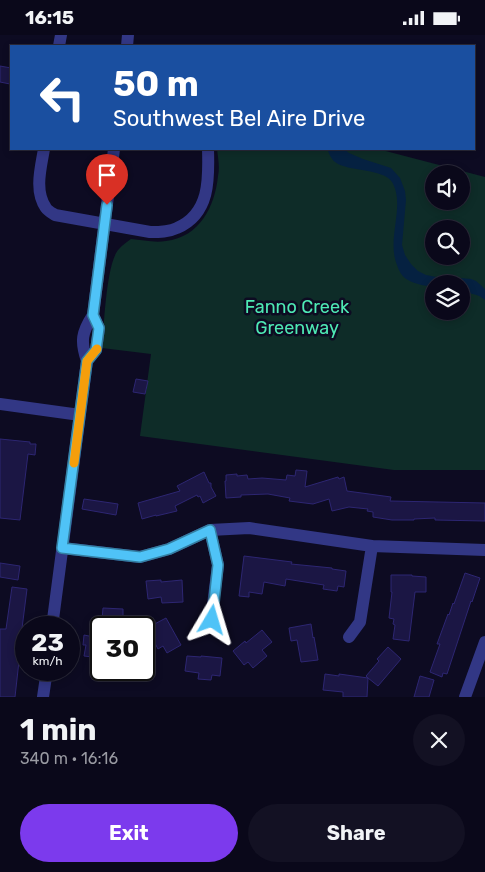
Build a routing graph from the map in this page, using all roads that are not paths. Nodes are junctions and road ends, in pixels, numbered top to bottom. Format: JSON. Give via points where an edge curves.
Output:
{"nodes":[{"id":1,"x":44,"y":150,"type":"edge"},
{"id":2,"x":114,"y":150,"type":"edge"},
{"id":3,"x":208,"y":150,"type":"edge"},
{"id":4,"x":105,"y":224,"type":"junction"},
{"id":5,"x":0,"y":404,"type":"edge"},
{"id":6,"x":80,"y":415,"type":"junction"},
{"id":7,"x":210,"y":530,"type":"junction"},
{"id":8,"x":372,"y":546,"type":"junction"},
{"id":9,"x":62,"y":548,"type":"junction"},
{"id":10,"x":485,"y":550,"type":"edge"},
{"id":11,"x":53,"y":616,"type":"edge"},
{"id":12,"x":212,"y":620,"type":"dead end"},
{"id":13,"x":348,"y":637,"type":"dead end"},
{"id":14,"x":485,"y":641,"type":"edge"},
{"id":15,"x":45,"y":681,"type":"edge"},
{"id":16,"x":43,"y":697,"type":"edge"},
{"id":17,"x":465,"y":697,"type":"edge"}],
"edges":[{"from":1,"to":4,"type":"street","via":[[39,183],[46,209],[55,215]]},
{"from":2,"to":4,"type":"street"},
{"from":3,"to":4,"type":"street","via":[[208,185],[204,200],[188,222],[176,229],[150,232]]},
{"from":4,"to":6,"type":"street","via":[[93,315],[99,328],[96,350],[87,361]]},
{"from":5,"to":6,"type":"street"},
{"from":6,"to":9,"type":"street"},
{"from":7,"to":8,"type":"street","via":[[249,527]]},
{"from":7,"to":9,"type":"street","via":[[169,549],[140,557]]},
{"from":7,"to":12,"type":"street","via":[[218,565]]},
{"from":8,"to":10,"type":"street"},
{"from":8,"to":13,"type":"street","via":[[360,622]]},
{"from":9,"to":11,"type":"street"},
{"from":14,"to":17,"type":"street"},
{"from":15,"to":16,"type":"street"}]}
